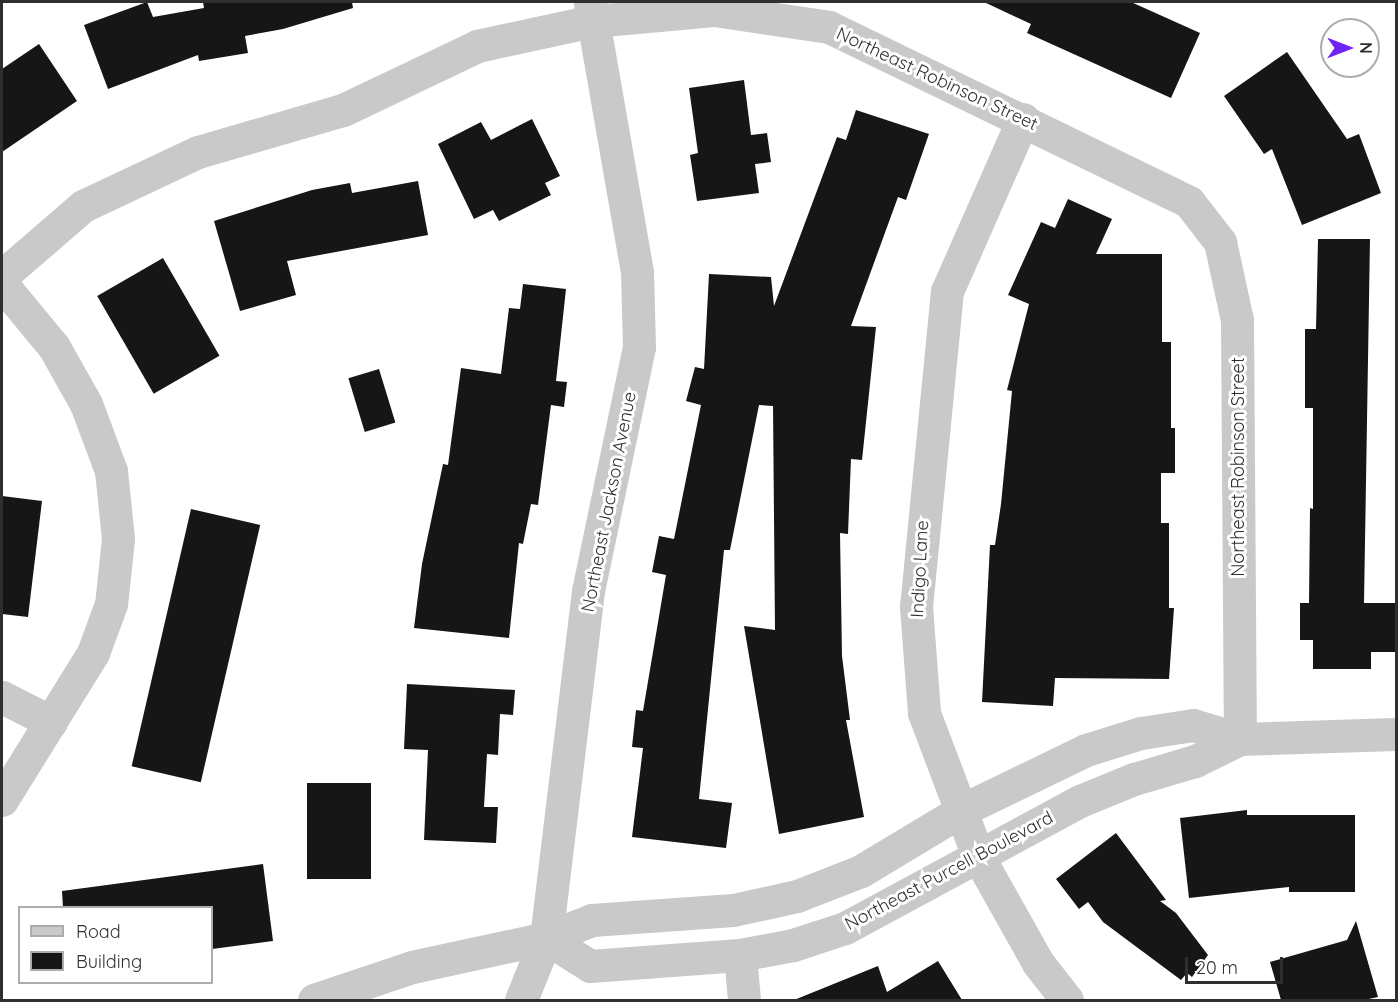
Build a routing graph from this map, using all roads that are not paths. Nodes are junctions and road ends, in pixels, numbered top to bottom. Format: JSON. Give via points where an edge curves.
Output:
{"nodes":[{"id":1,"x":591,"y":11,"type":"edge"},
{"id":2,"x":1023,"y":118,"type":"junction"},
{"id":3,"x":2,"y":276,"type":"edge"},
{"id":4,"x":2,"y":284,"type":"edge"},
{"id":5,"x":2,"y":697,"type":"edge"},
{"id":6,"x":51,"y":722,"type":"junction"},
{"id":7,"x":1396,"y":734,"type":"edge"},
{"id":8,"x":1240,"y":739,"type":"junction"},
{"id":9,"x":2,"y":800,"type":"edge"},
{"id":10,"x":963,"y":810,"type":"junction"},
{"id":11,"x":978,"y":856,"type":"junction"},
{"id":12,"x":546,"y":938,"type":"junction"},
{"id":13,"x":740,"y":955,"type":"junction"},
{"id":14,"x":314,"y":1000,"type":"edge"},
{"id":15,"x":521,"y":1000,"type":"edge"},
{"id":16,"x":744,"y":1000,"type":"edge"},
{"id":17,"x":1067,"y":1000,"type":"edge"}],
"edges":[{"from":1,"to":2,"type":"street","name":"Northeast Robinson Street","via":[[714,10],[829,27]]},
{"from":1,"to":3,"type":"street","name":"Northeast Robinson Street","via":[[477,46],[343,110],[198,152],[83,206]]},
{"from":1,"to":12,"type":"street","name":"Northeast Jackson Avenue","via":[[637,272],[639,347],[588,591]]},
{"from":2,"to":8,"type":"street","name":"Northeast Robinson Street","via":[[1189,202],[1220,242],[1237,320]]},
{"from":2,"to":10,"type":"street","name":"Indigo Lane","via":[[947,291],[929,449],[916,606],[924,714]]},
{"from":4,"to":6,"type":"street","via":[[54,348],[86,404],[111,471],[118,539],[111,604],[93,653]]},
{"from":5,"to":6,"type":"street"},
{"from":6,"to":9,"type":"street"},
{"from":7,"to":8,"type":"street","name":"Northeast Purcell Boulevard"},
{"from":8,"to":10,"type":"street","name":"Northeast Purcell Boulevard","via":[[1193,725],[1141,733],[1086,750]]},
{"from":8,"to":11,"type":"street","name":"Northeast Purcell Boulevard","via":[[1195,761],[1134,779],[1080,801]]},
{"from":10,"to":11,"type":"street","name":"Indigo Lane"},
{"from":10,"to":12,"type":"street","name":"Northeast Purcell Boulevard","via":[[861,871],[797,896],[733,910],[591,920]]},
{"from":11,"to":13,"type":"street","name":"Northeast Purcell Boulevard","via":[[845,927],[793,945]]},
{"from":11,"to":17,"type":"street","name":"Indigo Lane","via":[[1038,963]]},
{"from":12,"to":13,"type":"street","name":"Northeast Purcell Boulevard","via":[[590,966]]},
{"from":12,"to":14,"type":"street","name":"Northeast Purcell Boulevard","via":[[412,967]]},
{"from":12,"to":15,"type":"street","name":"Northeast Jackson Avenue"},
{"from":13,"to":16,"type":"street"}]}
